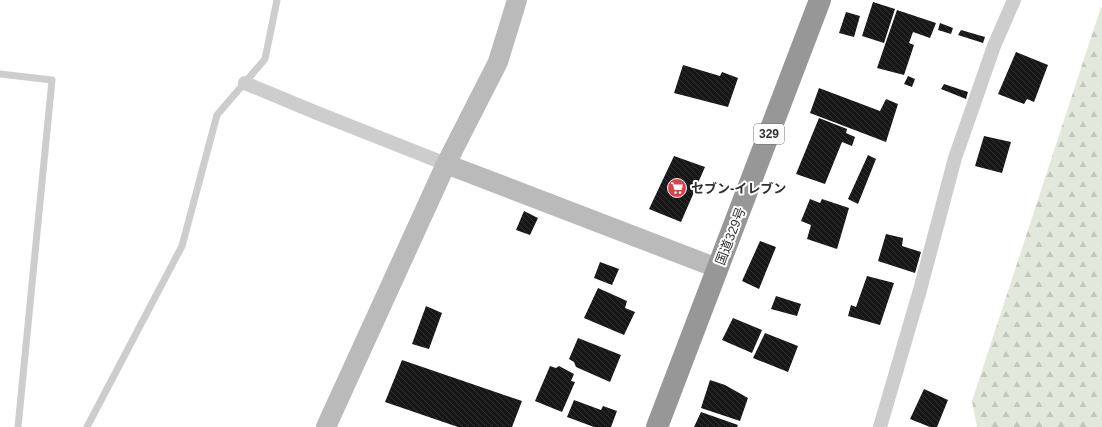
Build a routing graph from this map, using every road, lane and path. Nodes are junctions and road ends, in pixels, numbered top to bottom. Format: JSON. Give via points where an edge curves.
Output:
{"nodes":[{"id":1,"x":277,"y":0,"type":"edge"},
{"id":2,"x":517,"y":0,"type":"edge"},
{"id":3,"x":820,"y":0,"type":"edge"},
{"id":4,"x":1014,"y":0,"type":"edge"},
{"id":5,"x":0,"y":74,"type":"edge"},
{"id":6,"x":245,"y":83,"type":"junction"},
{"id":7,"x":446,"y":164,"type":"junction"},
{"id":8,"x":717,"y":268,"type":"junction"},
{"id":9,"x":18,"y":427,"type":"edge"},
{"id":10,"x":87,"y":427,"type":"edge"},
{"id":11,"x":326,"y":427,"type":"edge"},
{"id":12,"x":657,"y":427,"type":"edge"},
{"id":13,"x":880,"y":427,"type":"edge"}],
"edges":[{"from":1,"to":6,"type":"lane","via":[[265,59]]},
{"from":2,"to":7,"type":"street","via":[[498,62]]},
{"from":3,"to":8,"type":"highway","name":"国道329号","number":"329"},
{"from":4,"to":13,"type":"street","via":[[994,46],[955,158]]},
{"from":5,"to":9,"type":"lane","via":[[52,80]]},
{"from":6,"to":7,"type":"street"},
{"from":6,"to":10,"type":"lane","via":[[217,115],[182,246]]},
{"from":7,"to":8,"type":"street"},
{"from":7,"to":11,"type":"street"},
{"from":8,"to":12,"type":"highway","name":"国道329号","number":"329"}]}
